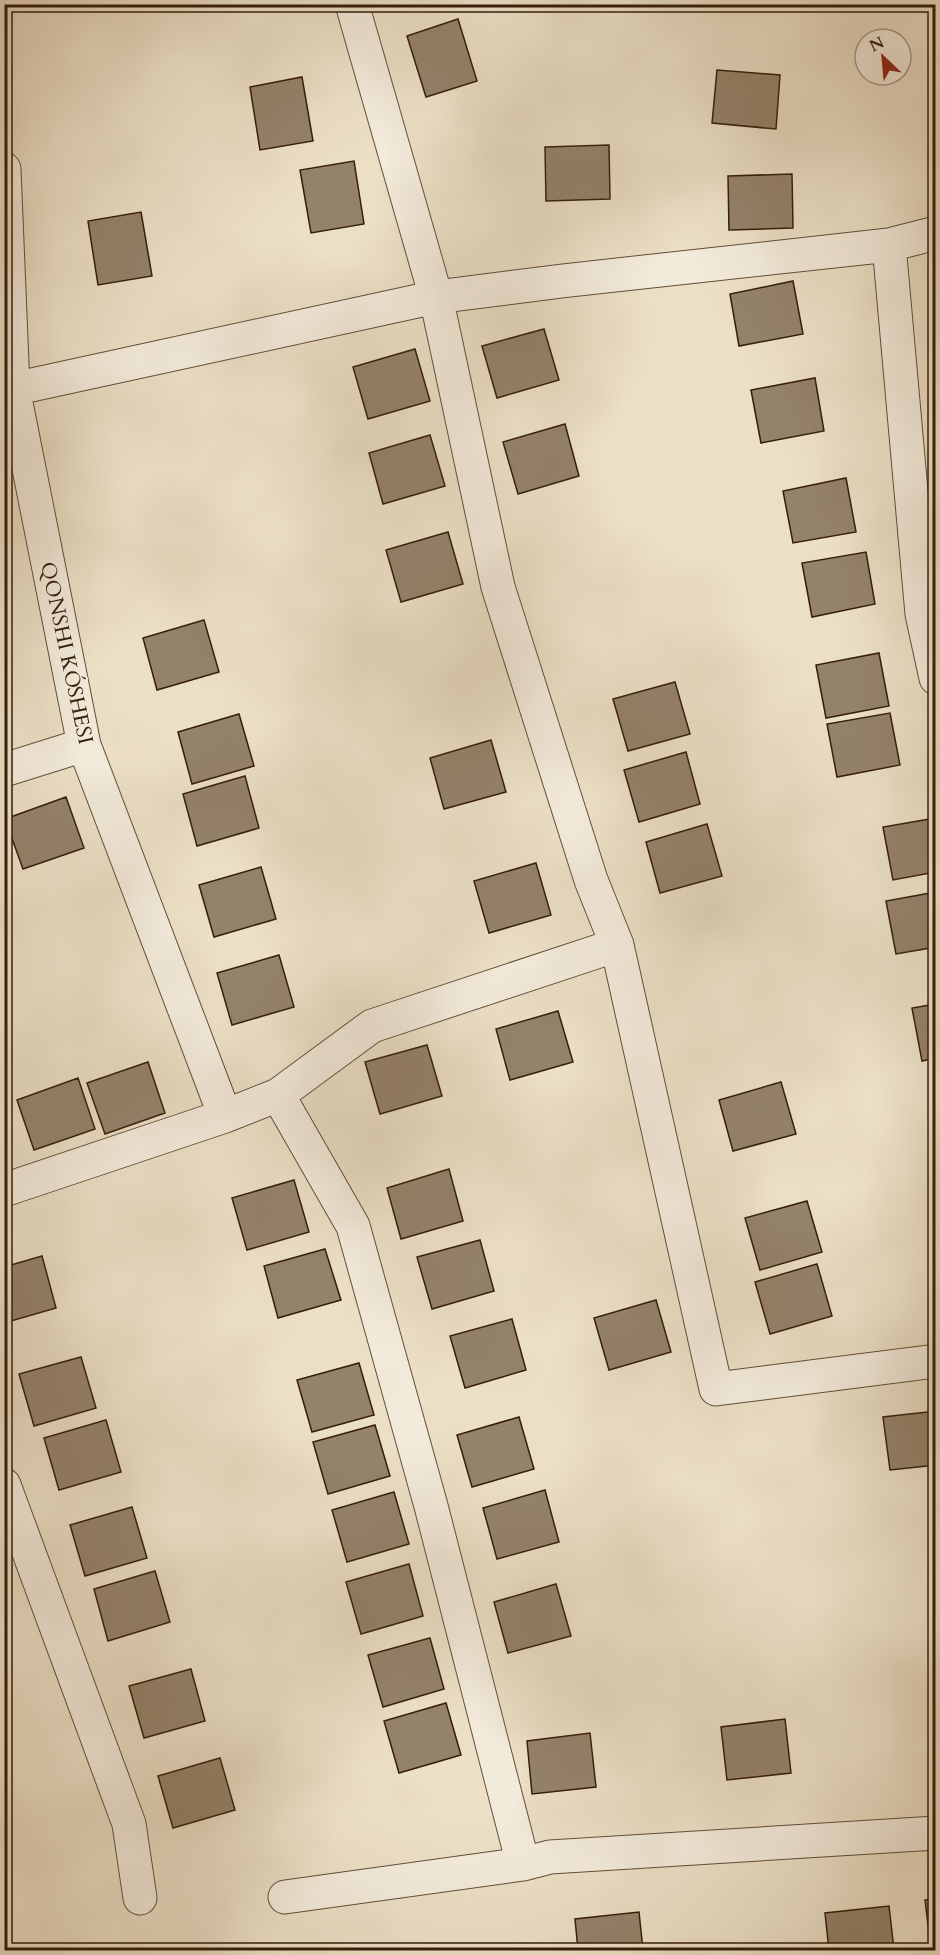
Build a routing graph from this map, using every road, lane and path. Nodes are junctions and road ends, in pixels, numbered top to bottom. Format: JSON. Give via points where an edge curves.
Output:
{"nodes":[{"id":1,"x":352,"y":4,"type":"edge"},
{"id":2,"x":4,"y":169,"type":"edge"},
{"id":3,"x":936,"y":232,"type":"edge"},
{"id":4,"x":889,"y":245,"type":"junction"},
{"id":5,"x":436,"y":297,"type":"junction"},
{"id":6,"x":9,"y":390,"type":"edge"},
{"id":7,"x":936,"y":678,"type":"edge"},
{"id":8,"x":84,"y":745,"type":"junction"},
{"id":9,"x":4,"y":770,"type":"edge"},
{"id":10,"x":617,"y":945,"type":"junction"},
{"id":11,"x":278,"y":1095,"type":"junction"},
{"id":12,"x":225,"y":1116,"type":"junction"},
{"id":13,"x":4,"y":1190,"type":"edge"},
{"id":14,"x":936,"y":1361,"type":"edge"},
{"id":15,"x":4,"y":1485,"type":"edge"},
{"id":16,"x":936,"y":1833,"type":"edge"},
{"id":17,"x":523,"y":1864,"type":"junction"},
{"id":18,"x":140,"y":1898,"type":"dead end"},
{"id":19,"x":285,"y":1898,"type":"dead end"}],
"edges":[{"from":1,"to":5,"type":"street"},
{"from":2,"to":6,"type":"street"},
{"from":3,"to":4,"type":"street"},
{"from":4,"to":5,"type":"street"},
{"from":4,"to":7,"type":"street","via":[[922,614]]},
{"from":5,"to":6,"type":"street"},
{"from":5,"to":10,"type":"street","via":[[498,586],[591,880]]},
{"from":6,"to":8,"type":"street"},
{"from":8,"to":9,"type":"street"},
{"from":8,"to":12,"type":"street"},
{"from":10,"to":11,"type":"street","via":[[372,1026]]},
{"from":10,"to":14,"type":"street","via":[[716,1389]]},
{"from":11,"to":12,"type":"street"},
{"from":11,"to":17,"type":"street","via":[[353,1226],[431,1506]]},
{"from":12,"to":13,"type":"street"},
{"from":15,"to":18,"type":"street","via":[[129,1824]]},
{"from":16,"to":17,"type":"street","via":[[550,1857]]},
{"from":17,"to":19,"type":"street"}]}
